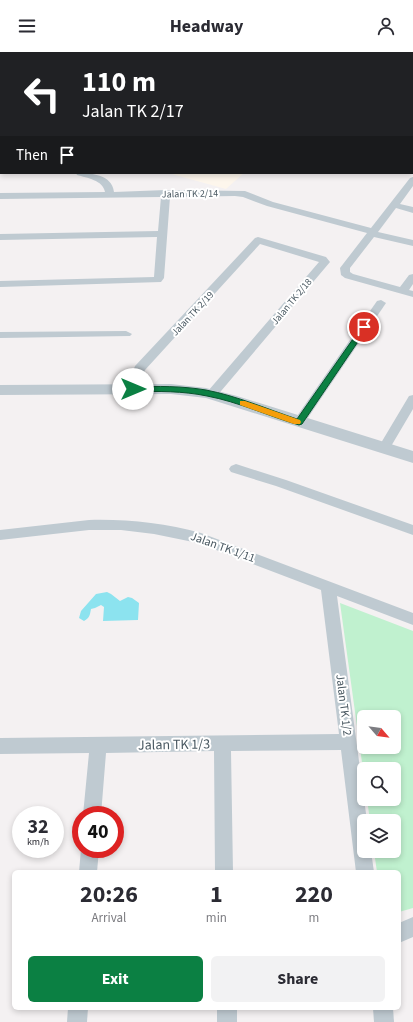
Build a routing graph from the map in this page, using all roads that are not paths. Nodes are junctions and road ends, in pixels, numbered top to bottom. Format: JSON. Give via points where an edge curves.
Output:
{"nodes":[{"id":1,"x":83,"y":174,"type":"edge"},
{"id":2,"x":413,"y":180,"type":"edge"},
{"id":3,"x":166,"y":193,"type":"junction"},
{"id":4,"x":110,"y":194,"type":"junction"},
{"id":5,"x":0,"y":196,"type":"edge"},
{"id":6,"x":394,"y":205,"type":"junction"},
{"id":7,"x":413,"y":210,"type":"edge"},
{"id":8,"x":373,"y":232,"type":"junction"},
{"id":9,"x":162,"y":234,"type":"junction"},
{"id":10,"x":0,"y":238,"type":"edge"},
{"id":11,"x":258,"y":240,"type":"joint"},
{"id":12,"x":413,"y":243,"type":"edge"},
{"id":13,"x":413,"y":277,"type":"edge"},
{"id":14,"x":0,"y":284,"type":"edge"},
{"id":15,"x":408,"y":293,"type":"edge"},
{"id":16,"x":381,"y":303,"type":"dead end"},
{"id":17,"x":126,"y":334,"type":"dead end"},
{"id":18,"x":0,"y":335,"type":"edge"},
{"id":19,"x":133,"y":389,"type":"junction"},
{"id":20,"x":0,"y":390,"type":"edge"},
{"id":21,"x":212,"y":394,"type":"junction"},
{"id":22,"x":413,"y":399,"type":"edge"},
{"id":23,"x":299,"y":422,"type":"junction"},
{"id":24,"x":384,"y":448,"type":"junction"},
{"id":25,"x":413,"y":458,"type":"edge"},
{"id":26,"x":236,"y":469,"type":"dead end"},
{"id":27,"x":413,"y":530,"type":"edge"},
{"id":28,"x":0,"y":535,"type":"edge"},
{"id":29,"x":328,"y":586,"type":"junction"},
{"id":30,"x":413,"y":619,"type":"edge"},
{"id":31,"x":348,"y":742,"type":"junction"},
{"id":32,"x":222,"y":743,"type":"junction"},
{"id":33,"x":98,"y":744,"type":"junction"},
{"id":34,"x":0,"y":746,"type":"edge"},
{"id":35,"x":93,"y":806,"type":"edge"},
{"id":36,"x":89,"y":858,"type":"edge"},
{"id":37,"x":88,"y":870,"type":"edge"},
{"id":38,"x":224,"y":870,"type":"edge"},
{"id":39,"x":365,"y":870,"type":"edge"},
{"id":40,"x":413,"y":927,"type":"edge"},
{"id":41,"x":401,"y":932,"type":"edge"},
{"id":42,"x":78,"y":1010,"type":"edge"},
{"id":43,"x":227,"y":1010,"type":"edge"},
{"id":44,"x":383,"y":1010,"type":"edge"},
{"id":45,"x":77,"y":1022,"type":"edge"},
{"id":46,"x":227,"y":1022,"type":"edge"},
{"id":47,"x":384,"y":1022,"type":"edge"}],
"edges":[{"from":1,"to":4,"type":"street","via":[[102,180],[109,187]]},
{"from":2,"to":6,"type":"street"},
{"from":3,"to":4,"type":"street","name":"Jalan TK 2/14"},
{"from":3,"to":8,"type":"street","name":"Jalan TK 2/14","via":[[245,194],[263,203]]},
{"from":3,"to":9,"type":"street"},
{"from":4,"to":5,"type":"street","name":"Jalan TK 2/14"},
{"from":6,"to":7,"type":"street"},
{"from":6,"to":8,"type":"street"},
{"from":8,"to":12,"type":"street","name":"Jalan TK 2/14"},
{"from":8,"to":15,"type":"street","via":[[345,268],[345,273]]},
{"from":9,"to":10,"type":"street"},
{"from":9,"to":14,"type":"street","via":[[159,278],[153,281]]},
{"from":11,"to":19,"type":"street","name":"Jalan TK 2/19","via":[[139,369]]},
{"from":11,"to":21,"type":"street","name":"Jalan TK 2/18","via":[[322,259],[324,262]]},
{"from":13,"to":15,"type":"street"},
{"from":16,"to":23,"type":"street"},
{"from":17,"to":18,"type":"street"},
{"from":19,"to":20,"type":"street"},
{"from":19,"to":21,"type":"street","via":[[171,389]]},
{"from":21,"to":23,"type":"street"},
{"from":22,"to":24,"type":"street"},
{"from":23,"to":24,"type":"street"},
{"from":24,"to":25,"type":"street"},
{"from":26,"to":27,"type":"street"},
{"from":28,"to":29,"type":"street","name":"Jalan TK 1/11","via":[[80,526],[132,526],[180,532]]},
{"from":29,"to":30,"type":"street","name":"Jalan TK 1/11"},
{"from":29,"to":31,"type":"street","name":"Jalan TK 1/2"},
{"from":31,"to":32,"type":"street","name":"Jalan TK 1/3"},
{"from":31,"to":39,"type":"street","name":"Jalan TK 1/2"},
{"from":32,"to":33,"type":"street","name":"Jalan TK 1/3"},
{"from":32,"to":38,"type":"street"},
{"from":33,"to":34,"type":"street","name":"Jalan TK 1/3"},
{"from":33,"to":35,"type":"street"},
{"from":36,"to":37,"type":"street"},
{"from":40,"to":41,"type":"street"},
{"from":42,"to":45,"type":"street"},
{"from":43,"to":46,"type":"street"},
{"from":44,"to":47,"type":"street"}]}
